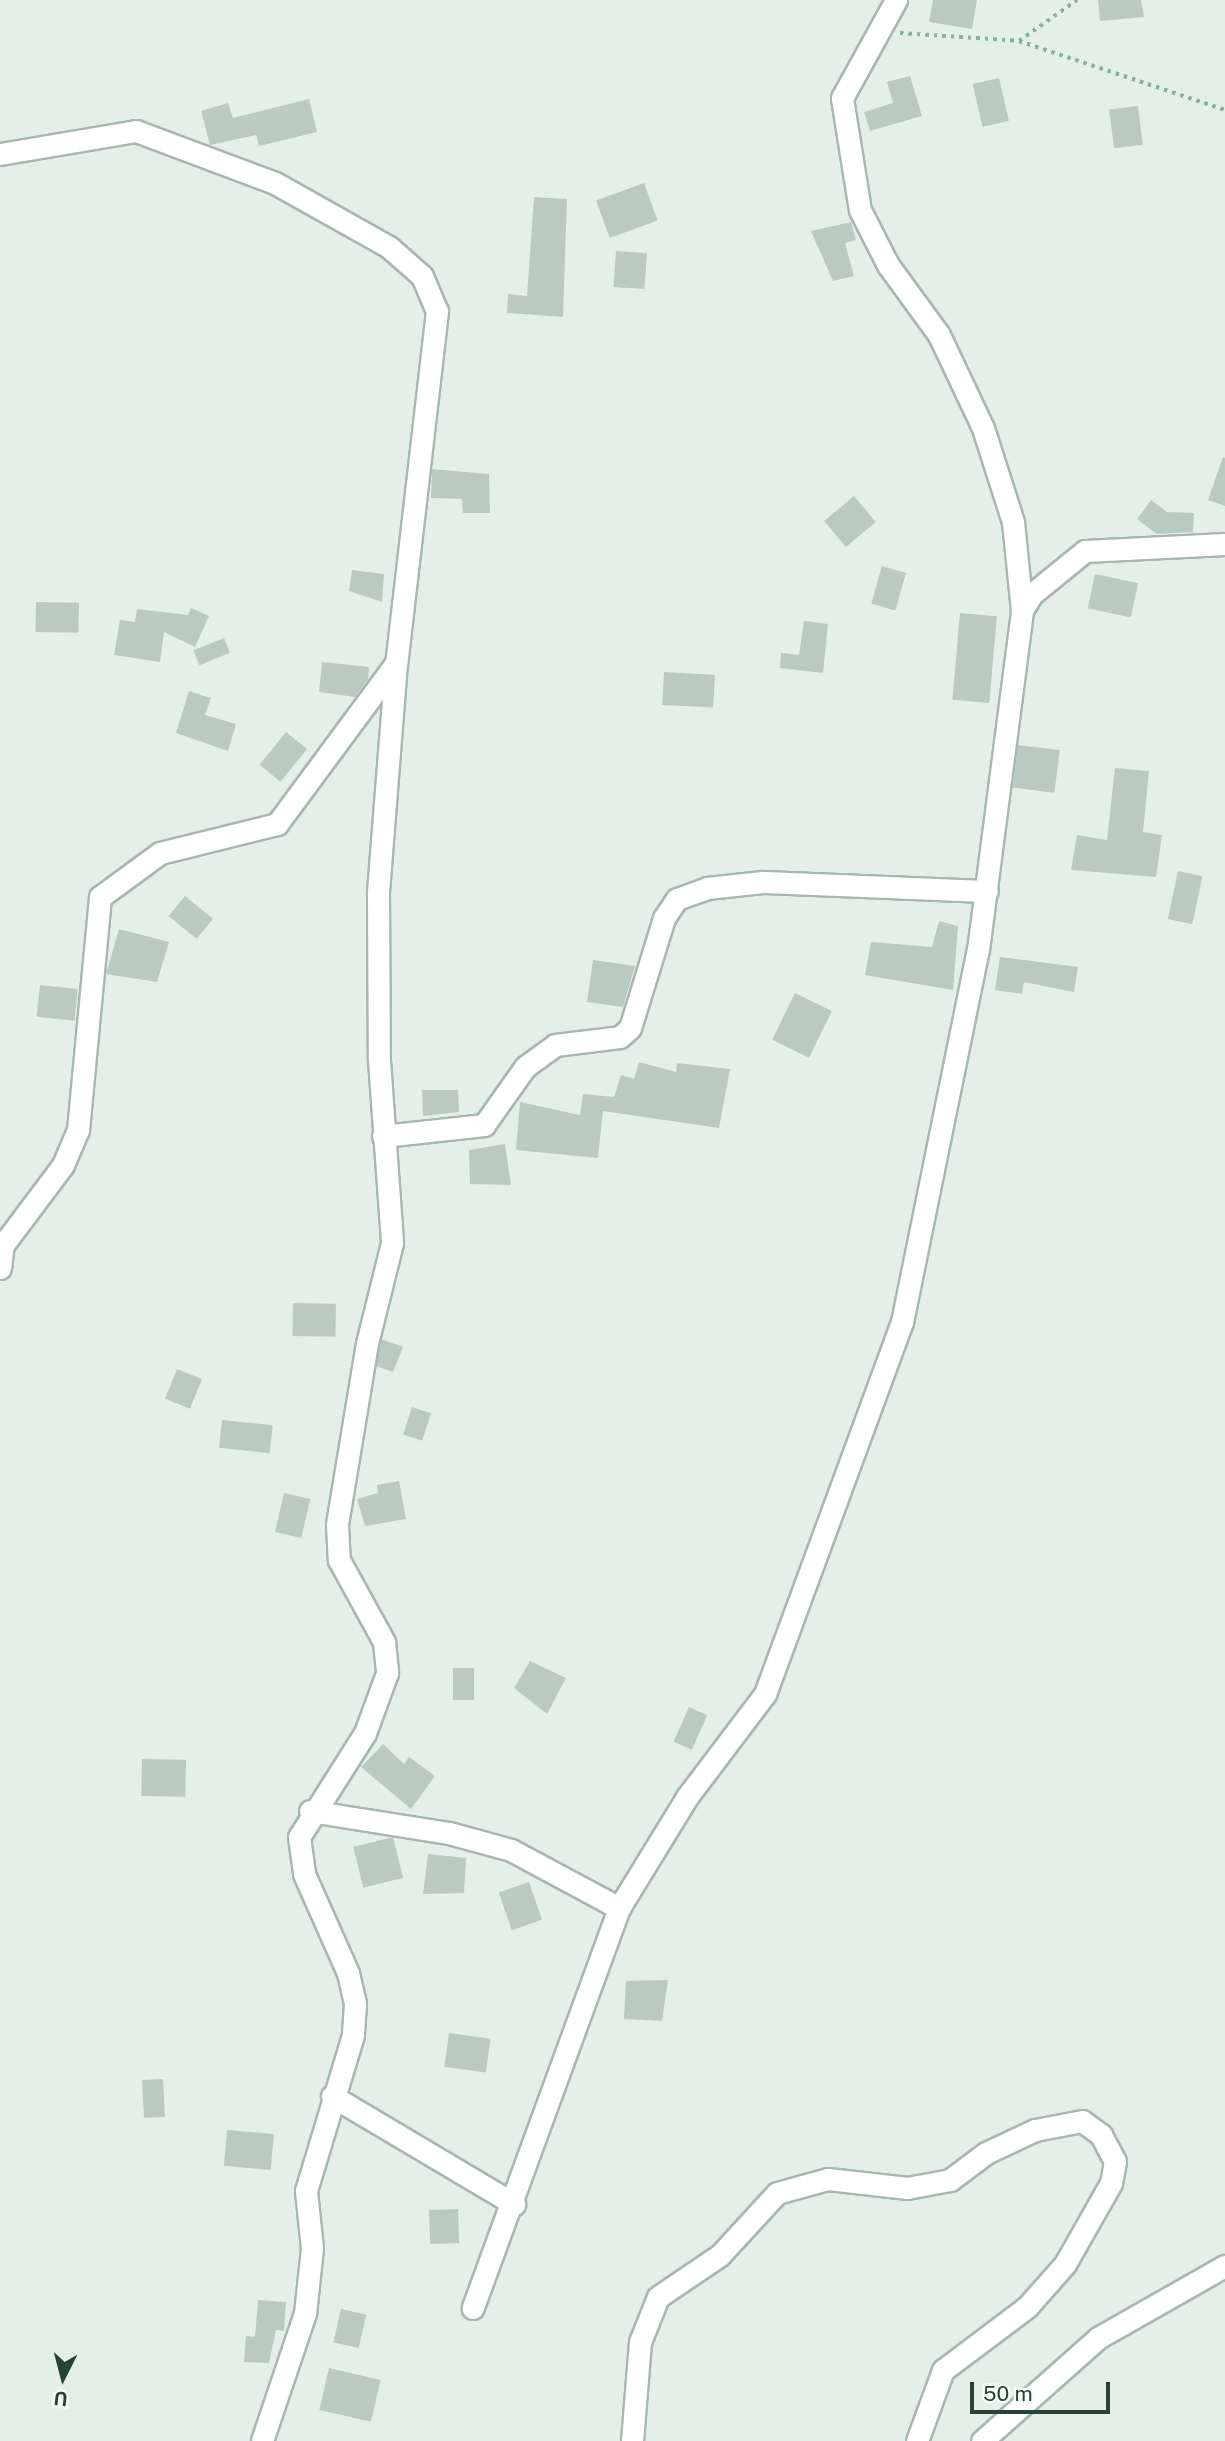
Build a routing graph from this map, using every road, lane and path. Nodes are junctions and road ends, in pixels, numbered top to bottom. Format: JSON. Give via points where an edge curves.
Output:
{"nodes":[{"id":1,"x":895,"y":0,"type":"edge"},
{"id":2,"x":1077,"y":0,"type":"edge"},
{"id":3,"x":882,"y":32,"type":"junction"},
{"id":4,"x":1019,"y":41,"type":"junction"},
{"id":5,"x":1225,"y":110,"type":"edge"},
{"id":6,"x":0,"y":154,"type":"edge"},
{"id":7,"x":1225,"y":544,"type":"edge"},
{"id":8,"x":1022,"y":610,"type":"junction"},
{"id":9,"x":396,"y":663,"type":"junction"},
{"id":10,"x":987,"y":891,"type":"junction"},
{"id":11,"x":383,"y":1136,"type":"junction"},
{"id":12,"x":0,"y":1268,"type":"edge"},
{"id":13,"x":310,"y":1811,"type":"junction"},
{"id":14,"x":619,"y":1908,"type":"junction"},
{"id":15,"x":332,"y":2096,"type":"junction"},
{"id":16,"x":514,"y":2204,"type":"junction"},
{"id":17,"x":1225,"y":2266,"type":"edge"},
{"id":18,"x":473,"y":2308,"type":"dead end"},
{"id":19,"x":262,"y":2441,"type":"edge"},
{"id":20,"x":632,"y":2441,"type":"edge"},
{"id":21,"x":917,"y":2441,"type":"edge"},
{"id":22,"x":982,"y":2441,"type":"edge"}],
"edges":[{"from":1,"to":3,"type":"street"},
{"from":2,"to":4,"type":"path"},
{"from":3,"to":4,"type":"path"},
{"from":3,"to":8,"type":"street","via":[[853,69],[842,98],[860,210],[888,265],[939,335],[983,428],[1013,522]]},
{"from":4,"to":5,"type":"path"},
{"from":6,"to":9,"type":"street","via":[[136,131],[275,183],[389,247],[422,276],[437,311]]},
{"from":7,"to":8,"type":"street","via":[[1084,551],[1032,594]]},
{"from":8,"to":10,"type":"street"},
{"from":9,"to":11,"type":"street","via":[[378,894]]},
{"from":9,"to":12,"type":"street","via":[[277,824],[160,853],[100,897],[78,1130],[63,1165],[4,1245]]},
{"from":10,"to":11,"type":"street","via":[[763,882],[707,888],[677,899],[664,918],[630,1028],[620,1037],[555,1045],[525,1068],[484,1125]]},
{"from":10,"to":14,"type":"street","via":[[953,1097],[902,1322],[792,1632],[765,1694],[687,1797]]},
{"from":11,"to":13,"type":"street","via":[[393,1192],[392,1242],[367,1343],[337,1525],[339,1560],[384,1642],[387,1673],[365,1733]]},
{"from":13,"to":14,"type":"street","via":[[449,1833],[511,1850]]},
{"from":13,"to":15,"type":"street","via":[[299,1838],[304,1874],[348,1973],[355,2004],[353,2035]]},
{"from":14,"to":16,"type":"street"},
{"from":15,"to":16,"type":"street"},
{"from":15,"to":19,"type":"street","via":[[306,2191],[312,2248],[305,2313]]},
{"from":16,"to":18,"type":"street"},
{"from":17,"to":22,"type":"street","via":[[1098,2338]]},
{"from":20,"to":21,"type":"street","via":[[640,2342],[658,2297],[720,2255],[777,2193],[828,2179],[907,2188],[941,2183],[1035,2130],[1082,2122],[1101,2135],[1115,2161],[1111,2183],[1065,2264],[1027,2308],[943,2370]]}]}
